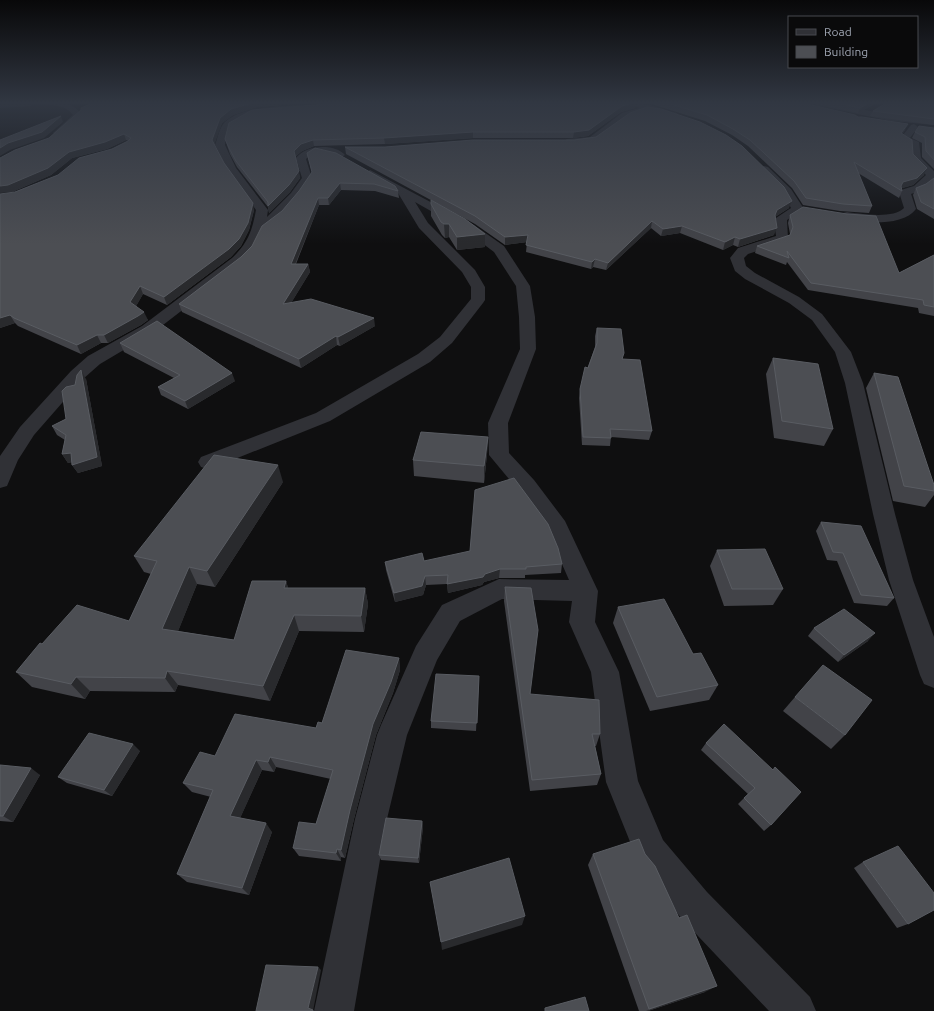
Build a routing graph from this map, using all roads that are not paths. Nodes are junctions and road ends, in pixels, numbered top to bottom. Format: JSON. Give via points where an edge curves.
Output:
{"nodes":[{"id":1,"x":222,"y":149,"type":"edge"},
{"id":2,"x":344,"y":149,"type":"edge"},
{"id":3,"x":916,"y":149,"type":"edge"},
{"id":4,"x":321,"y":150,"type":"junction"},
{"id":5,"x":755,"y":160,"type":"edge"},
{"id":6,"x":403,"y":191,"type":"junction"},
{"id":7,"x":834,"y":214,"type":"edge"},
{"id":8,"x":258,"y":231,"type":"junction"},
{"id":9,"x":208,"y":462,"type":"edge"},
{"id":10,"x":0,"y":481,"type":"edge"},
{"id":11,"x":586,"y":591,"type":"junction"},
{"id":12,"x":934,"y":676,"type":"edge"},
{"id":13,"x":334,"y":1011,"type":"edge"},
{"id":14,"x":796,"y":1011,"type":"edge"}],
"edges":[{"from":1,"to":8,"type":"street","via":[[232,169],[262,210]]},
{"from":2,"to":4,"type":"street"},
{"from":3,"to":7,"type":"street","via":[[916,159],[932,176],[918,188],[905,192],[909,212],[897,217],[879,219]]},
{"from":4,"to":6,"type":"street","via":[[341,156]]},
{"from":4,"to":8,"type":"street","via":[[309,151],[301,158],[307,178],[278,214]]},
{"from":5,"to":12,"type":"street","via":[[787,191],[802,210],[782,218],[782,238],[743,251],[737,258],[740,268],[794,300],[817,318],[843,352],[854,383],[900,580]]},
{"from":6,"to":9,"type":"street","via":[[423,225],[468,270],[478,287],[478,300],[446,340],[424,358],[323,417]]},
{"from":6,"to":11,"type":"street","via":[[470,228],[499,249],[523,286],[528,349],[498,423],[499,455],[526,485],[557,527]]},
{"from":8,"to":10,"type":"street","via":[[248,250],[237,261],[148,329],[94,360],[77,375],[27,431],[8,460]]},
{"from":11,"to":13,"type":"street","via":[[499,589],[451,613],[426,655],[392,735],[371,819]]},
{"from":11,"to":14,"type":"street","via":[[582,622],[605,672],[622,782],[650,852],[694,905]]}]}
